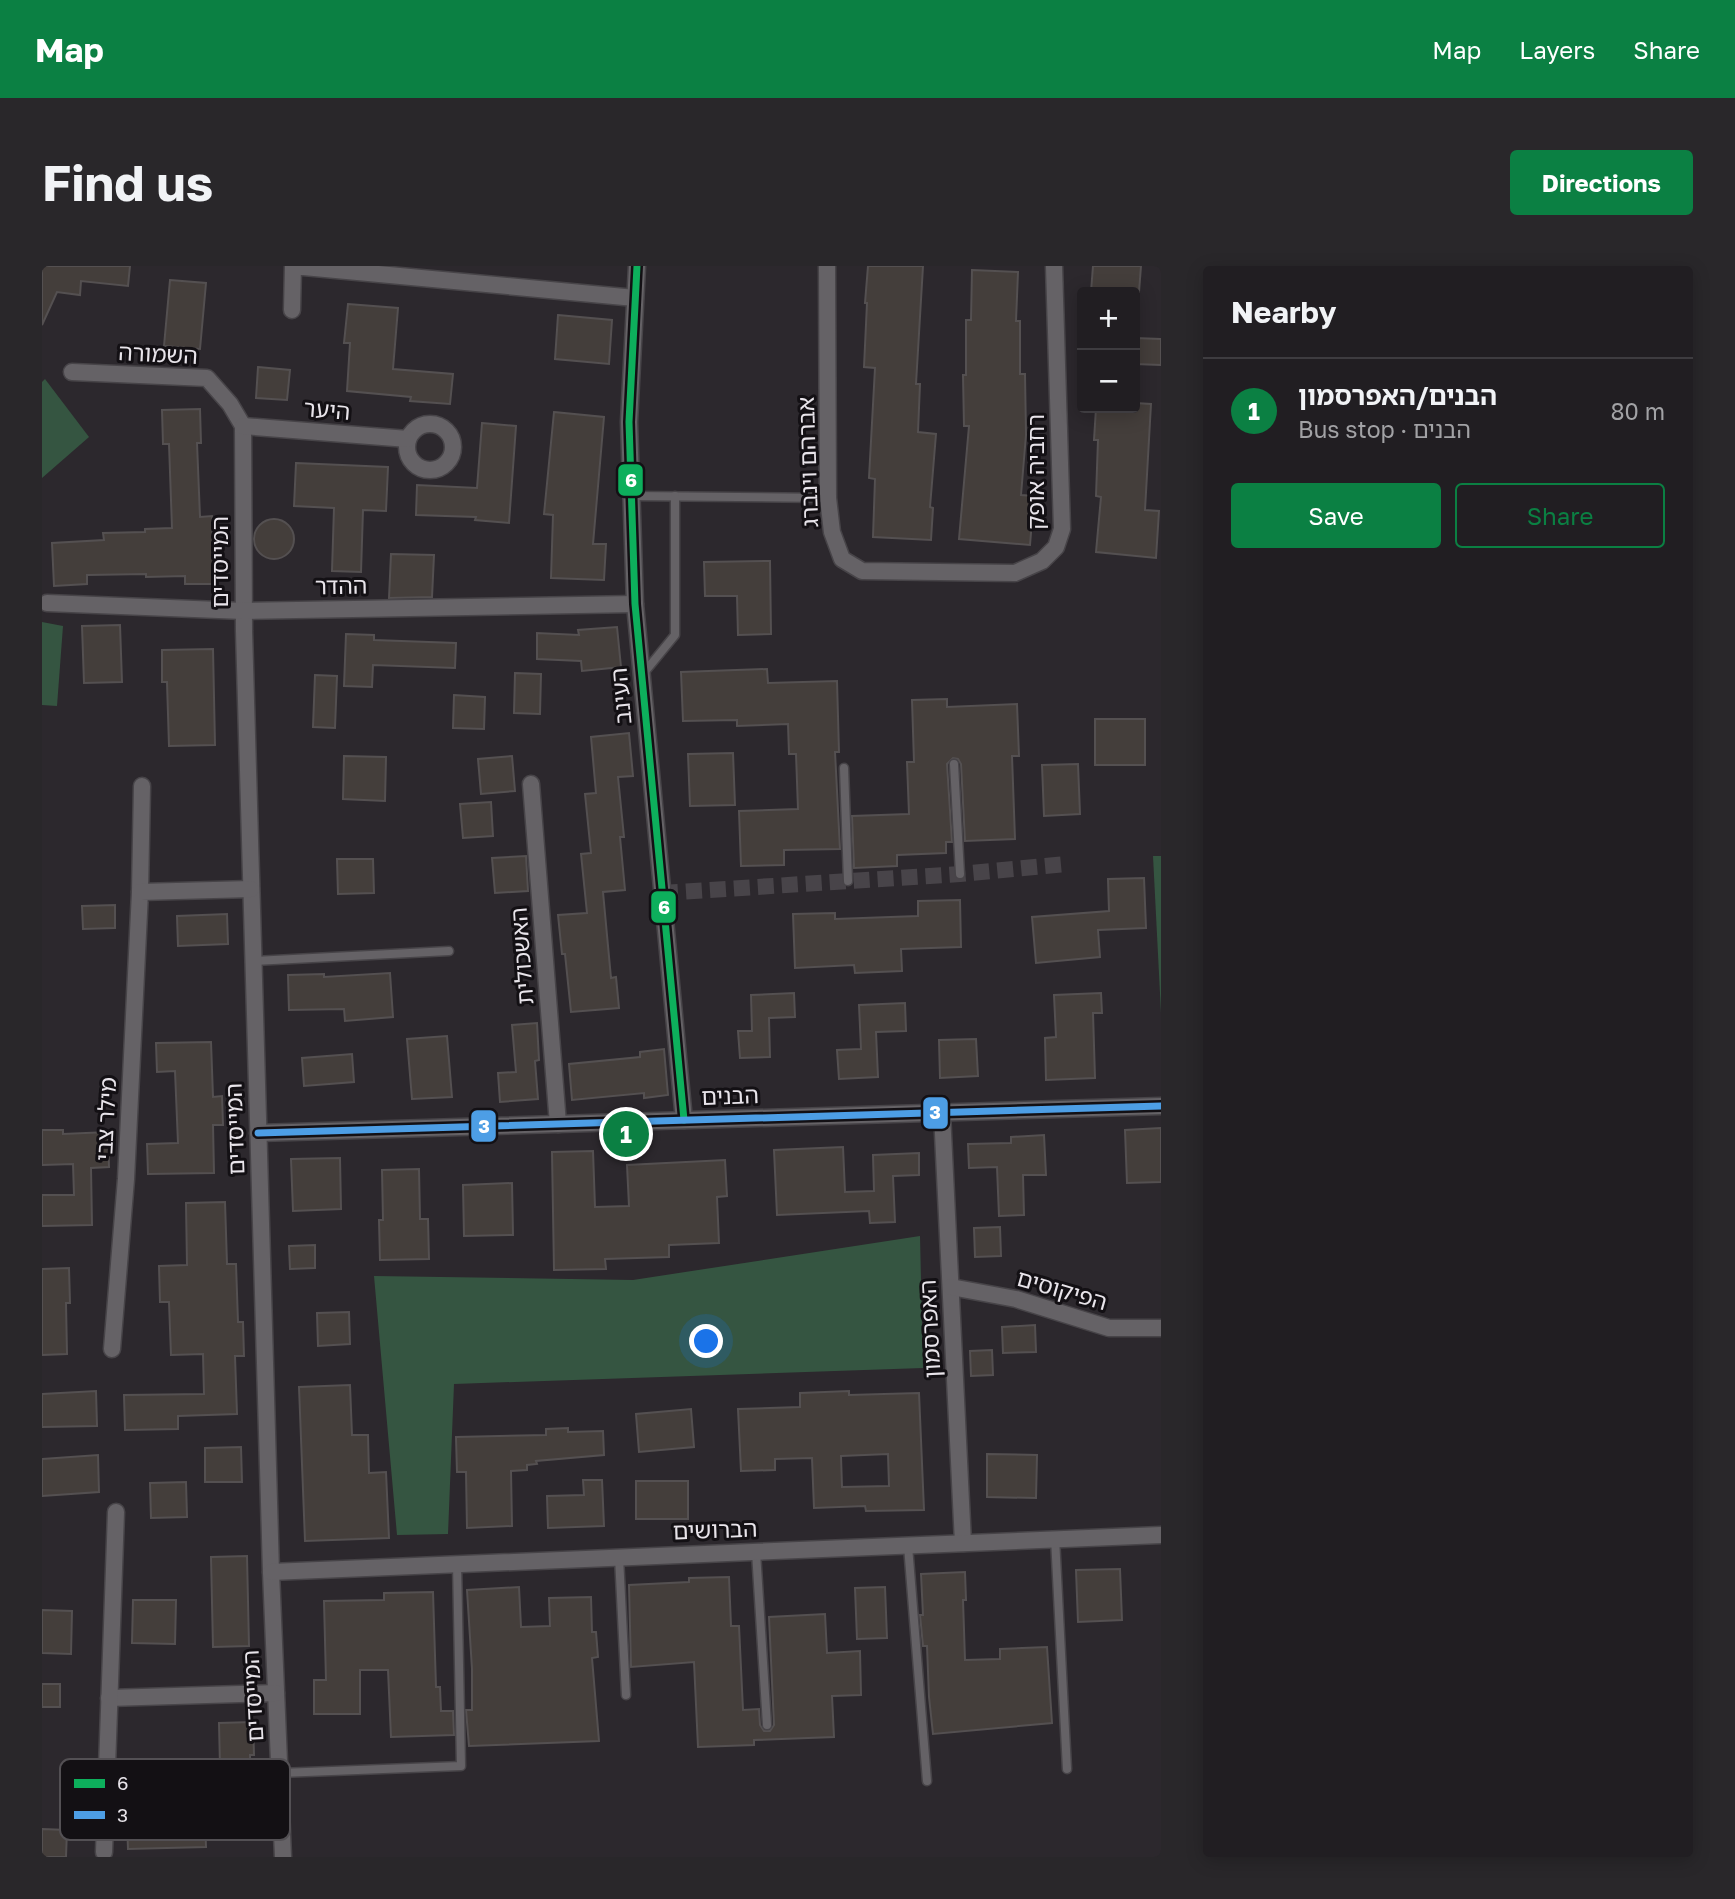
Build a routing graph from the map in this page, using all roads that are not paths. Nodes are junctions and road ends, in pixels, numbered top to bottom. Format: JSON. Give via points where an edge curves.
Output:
{"nodes":[{"id":1,"x":637,"y":266,"type":"edge"},
{"id":2,"x":827,"y":266,"type":"edge"},
{"id":3,"x":1054,"y":266,"type":"edge"},
{"id":4,"x":635,"y":298,"type":"junction"},
{"id":5,"x":292,"y":310,"type":"dead end"},
{"id":6,"x":72,"y":372,"type":"dead end"},
{"id":7,"x":243,"y":426,"type":"junction"},
{"id":8,"x":408,"y":439,"type":"dead end"},
{"id":9,"x":632,"y":496,"type":"junction"},
{"id":10,"x":675,"y":496,"type":"junction"},
{"id":11,"x":828,"y":498,"type":"junction"},
{"id":12,"x":934,"y":572,"type":"joint"},
{"id":13,"x":47,"y":603,"type":"dead end"},
{"id":14,"x":635,"y":604,"type":"junction"},
{"id":15,"x":243,"y":611,"type":"junction"},
{"id":16,"x":642,"y":677,"type":"junction"},
{"id":17,"x":954,"y":764,"type":"dead end"},
{"id":18,"x":844,"y":768,"type":"dead end"},
{"id":19,"x":531,"y":784,"type":"dead end"},
{"id":20,"x":142,"y":786,"type":"dead end"},
{"id":21,"x":960,"y":874,"type":"dead end"},
{"id":22,"x":848,"y":881,"type":"dead end"},
{"id":23,"x":251,"y":889,"type":"junction"},
{"id":24,"x":140,"y":892,"type":"junction"},
{"id":25,"x":449,"y":951,"type":"dead end"},
{"id":26,"x":253,"y":961,"type":"junction"},
{"id":27,"x":1161,"y":1106,"type":"edge"},
{"id":28,"x":942,"y":1113,"type":"junction"},
{"id":29,"x":684,"y":1120,"type":"junction"},
{"id":30,"x":558,"y":1124,"type":"junction"},
{"id":31,"x":258,"y":1133,"type":"junction"},
{"id":32,"x":951,"y":1287,"type":"junction"},
{"id":33,"x":1161,"y":1328,"type":"edge"},
{"id":34,"x":112,"y":1349,"type":"dead end"},
{"id":35,"x":116,"y":1512,"type":"dead end"},
{"id":36,"x":1161,"y":1535,"type":"edge"},
{"id":37,"x":1055,"y":1538,"type":"junction"},
{"id":38,"x":963,"y":1544,"type":"junction"},
{"id":39,"x":908,"y":1546,"type":"junction"},
{"id":40,"x":756,"y":1552,"type":"junction"},
{"id":41,"x":619,"y":1557,"type":"junction"},
{"id":42,"x":457,"y":1563,"type":"junction"},
{"id":43,"x":271,"y":1572,"type":"junction"},
{"id":44,"x":276,"y":1693,"type":"junction"},
{"id":45,"x":626,"y":1695,"type":"dead end"},
{"id":46,"x":110,"y":1698,"type":"junction"},
{"id":47,"x":767,"y":1725,"type":"dead end"},
{"id":48,"x":108,"y":1759,"type":"edge"},
{"id":49,"x":279,"y":1759,"type":"edge"},
{"id":50,"x":1068,"y":1769,"type":"dead end"},
{"id":51,"x":290,"y":1773,"type":"edge"},
{"id":52,"x":927,"y":1781,"type":"dead end"},
{"id":53,"x":104,"y":1840,"type":"edge"},
{"id":54,"x":104,"y":1852,"type":"dead end"}],
"edges":[{"from":1,"to":4,"type":"street","name":"העינב"},
{"from":2,"to":11,"type":"street","name":"אברהם וינברג"},
{"from":3,"to":12,"type":"street","name":"רחביה אופק","via":[[1062,505],[1056,547],[1042,561],[1015,573]]},
{"from":4,"to":5,"type":"street","via":[[293,266]]},
{"from":4,"to":9,"type":"street","name":"העינב","via":[[629,422]]},
{"from":6,"to":7,"type":"street","name":"השמורה","via":[[206,378]]},
{"from":7,"to":8,"type":"street","name":"היער"},
{"from":7,"to":15,"type":"street","name":"המייסדים"},
{"from":9,"to":10,"type":"lane"},
{"from":9,"to":14,"type":"street","name":"העינב"},
{"from":10,"to":11,"type":"lane"},
{"from":10,"to":16,"type":"lane","via":[[676,635]]},
{"from":11,"to":12,"type":"street","name":"אברהם וינברג","via":[[832,532],[842,559],[862,571]]},
{"from":13,"to":15,"type":"street","name":"ההדר"},
{"from":14,"to":15,"type":"street","name":"ההדר"},
{"from":14,"to":16,"type":"street","name":"העינב"},
{"from":15,"to":23,"type":"street","name":"המייסדים"},
{"from":16,"to":29,"type":"street","name":"העינב"},
{"from":17,"to":21,"type":"lane"},
{"from":18,"to":22,"type":"lane"},
{"from":19,"to":30,"type":"street","name":"האשכולית"},
{"from":20,"to":24,"type":"street","name":"מילר צבי"},
{"from":23,"to":24,"type":"street"},
{"from":23,"to":26,"type":"street","name":"המייסדים"},
{"from":24,"to":34,"type":"street","name":"מילר צבי","via":[[126,1179]]},
{"from":25,"to":26,"type":"lane"},
{"from":26,"to":31,"type":"street","name":"המייסדים"},
{"from":27,"to":28,"type":"street","name":"הבנים"},
{"from":28,"to":29,"type":"street","name":"הבנים"},
{"from":28,"to":32,"type":"street","name":"האפרסמון"},
{"from":29,"to":30,"type":"street","name":"הבנים"},
{"from":30,"to":31,"type":"street","name":"הבנים"},
{"from":31,"to":43,"type":"street","name":"המייסדים"},
{"from":32,"to":33,"type":"street","name":"הפיקוסים","via":[[1016,1299],[1109,1328]]},
{"from":32,"to":38,"type":"street","name":"האפרסמון"},
{"from":35,"to":46,"type":"street"},
{"from":36,"to":37,"type":"street","name":"הברושים"},
{"from":37,"to":38,"type":"street","name":"הברושים"},
{"from":37,"to":50,"type":"lane"},
{"from":38,"to":39,"type":"street","name":"הברושים"},
{"from":39,"to":40,"type":"street","name":"הברושים"},
{"from":39,"to":52,"type":"lane"},
{"from":40,"to":41,"type":"street","name":"הברושים"},
{"from":40,"to":47,"type":"lane"},
{"from":41,"to":42,"type":"street","name":"הברושים"},
{"from":41,"to":45,"type":"lane"},
{"from":42,"to":43,"type":"street","name":"הברושים"},
{"from":42,"to":51,"type":"lane","via":[[461,1766]]},
{"from":43,"to":44,"type":"street","name":"המייסדים"},
{"from":44,"to":46,"type":"street"},
{"from":44,"to":49,"type":"street","name":"המייסדים"},
{"from":46,"to":48,"type":"street"},
{"from":53,"to":54,"type":"street"}]}
